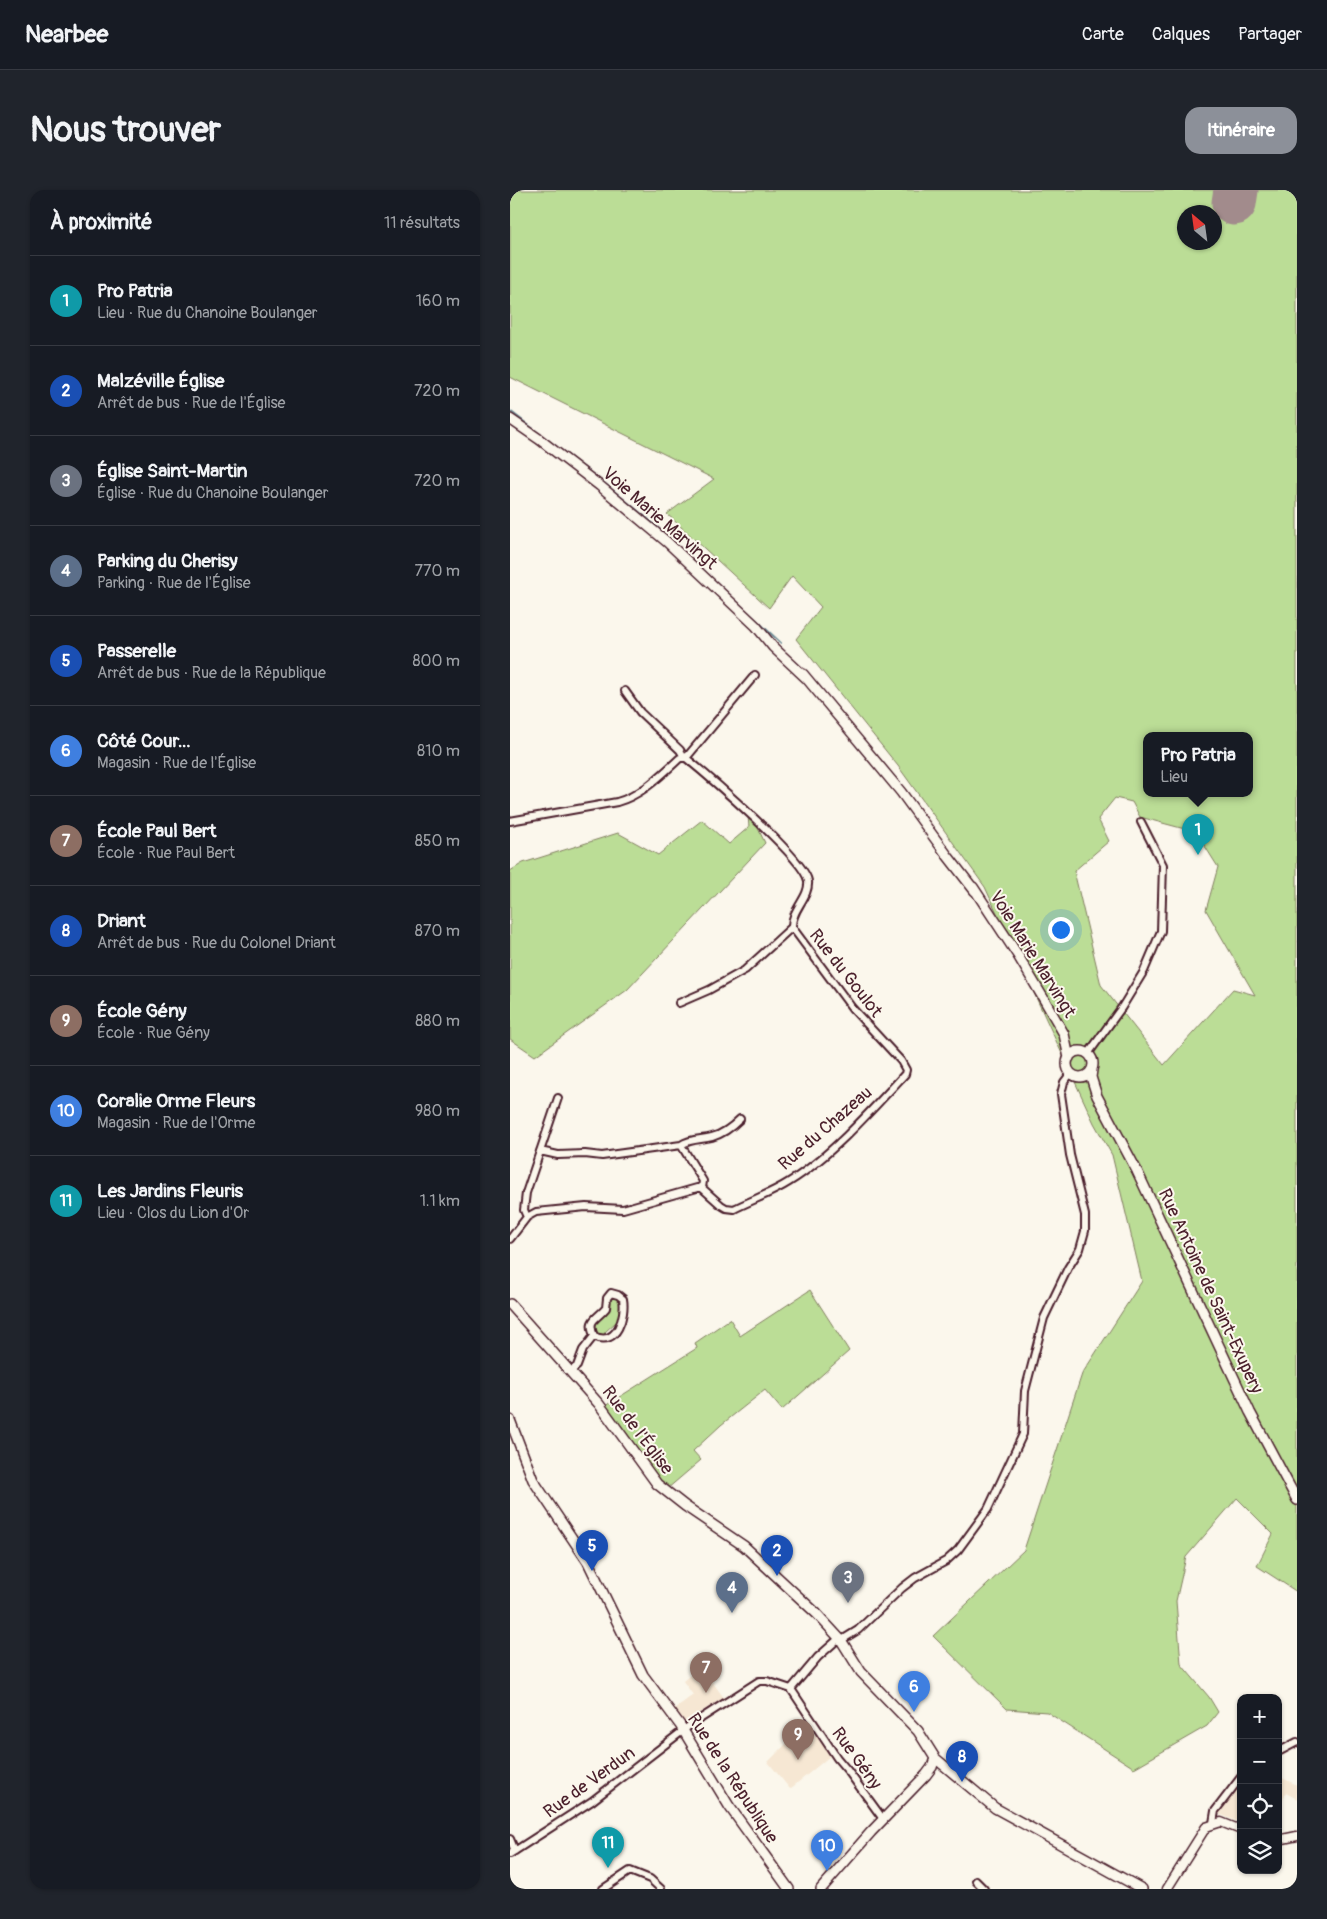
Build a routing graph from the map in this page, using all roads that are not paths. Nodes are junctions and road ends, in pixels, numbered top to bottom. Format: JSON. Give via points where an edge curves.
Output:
{"nodes":[{"id":1,"x":510,"y":414,"type":"edge"},
{"id":2,"x":510,"y":419,"type":"edge"},
{"id":3,"x":540,"y":439,"type":"junction"},
{"id":4,"x":755,"y":675,"type":"dead end"},
{"id":5,"x":625,"y":691,"type":"dead end"},
{"id":6,"x":685,"y":758,"type":"junction"},
{"id":7,"x":510,"y":821,"type":"edge"},
{"id":8,"x":1140,"y":822,"type":"dead end"},
{"id":9,"x":792,"y":927,"type":"junction"},
{"id":10,"x":680,"y":1002,"type":"dead end"},
{"id":11,"x":1064,"y":1034,"type":"junction"},
{"id":12,"x":1083,"y":1053,"type":"junction"},
{"id":13,"x":1069,"y":1058,"type":"junction"},
{"id":14,"x":906,"y":1070,"type":"joint"},
{"id":15,"x":1092,"y":1070,"type":"junction"},
{"id":16,"x":1075,"y":1075,"type":"junction"},
{"id":17,"x":1097,"y":1096,"type":"junction"},
{"id":18,"x":558,"y":1098,"type":"dead end"},
{"id":19,"x":740,"y":1119,"type":"dead end"},
{"id":20,"x":681,"y":1145,"type":"junction"},
{"id":21,"x":540,"y":1151,"type":"junction"},
{"id":22,"x":702,"y":1188,"type":"junction"},
{"id":23,"x":528,"y":1217,"type":"junction"},
{"id":24,"x":510,"y":1239,"type":"edge"},
{"id":25,"x":510,"y":1304,"type":"edge"},
{"id":26,"x":594,"y":1336,"type":"junction"},
{"id":27,"x":571,"y":1371,"type":"junction"},
{"id":28,"x":510,"y":1420,"type":"edge"},
{"id":29,"x":1297,"y":1500,"type":"edge"},
{"id":30,"x":840,"y":1640,"type":"junction"},
{"id":31,"x":791,"y":1689,"type":"junction"},
{"id":32,"x":684,"y":1730,"type":"junction"},
{"id":33,"x":1297,"y":1742,"type":"edge"},
{"id":34,"x":1282,"y":1750,"type":"edge"},
{"id":35,"x":935,"y":1758,"type":"junction"},
{"id":36,"x":1237,"y":1782,"type":"edge"},
{"id":37,"x":883,"y":1819,"type":"junction"},
{"id":38,"x":1213,"y":1824,"type":"junction"},
{"id":39,"x":1238,"y":1829,"type":"edge"},
{"id":40,"x":1297,"y":1836,"type":"edge"},
{"id":41,"x":510,"y":1839,"type":"edge"},
{"id":42,"x":1282,"y":1839,"type":"edge"},
{"id":43,"x":513,"y":1853,"type":"edge"},
{"id":44,"x":976,"y":1881,"type":"dead end"},
{"id":45,"x":603,"y":1889,"type":"edge"},
{"id":46,"x":660,"y":1889,"type":"edge"},
{"id":47,"x":789,"y":1889,"type":"edge"},
{"id":48,"x":821,"y":1889,"type":"edge"},
{"id":49,"x":984,"y":1889,"type":"edge"},
{"id":50,"x":1142,"y":1889,"type":"edge"},
{"id":51,"x":1167,"y":1889,"type":"edge"}],
"edges":[{"from":1,"to":3,"type":"main road","name":"Voie Marie Marvingt"},
{"from":2,"to":3,"type":"main road","name":"Voie Marie Marvingt"},
{"from":3,"to":11,"type":"main road","name":"Voie Marie Marvingt","via":[[644,522],[792,660],[940,837],[1022,961]]},
{"from":4,"to":6,"type":"street"},
{"from":5,"to":6,"type":"street","name":"Rue du Goulot","via":[[640,712]]},
{"from":6,"to":7,"type":"street","via":[[628,799]]},
{"from":6,"to":9,"type":"street","name":"Rue du Goulot","via":[[768,830],[804,873],[808,883]]},
{"from":8,"to":12,"type":"street","via":[[1163,865],[1161,931],[1144,971],[1122,1007]]},
{"from":9,"to":10,"type":"street","via":[[745,970]]},
{"from":9,"to":14,"type":"street","name":"Rue du Goulot","via":[[849,1005]]},
{"from":11,"to":12,"type":"main road","name":"Voie Marie Marvingt"},
{"from":11,"to":13,"type":"main road","name":"Voie Marie Marvingt"},
{"from":12,"to":13,"type":"main road"},
{"from":12,"to":15,"type":"main road","via":[[1093,1063]]},
{"from":13,"to":16,"type":"main road","via":[[1068,1066]]},
{"from":14,"to":22,"type":"street","name":"Rue du Chazeau","via":[[866,1117],[810,1167],[788,1182],[734,1209],[721,1205]]},
{"from":15,"to":16,"type":"main road","via":[[1087,1075]]},
{"from":15,"to":17,"type":"main road","name":"Rue Antoine de Saint-Exupery"},
{"from":16,"to":17,"type":"main road","name":"Rue Antoine de Saint-Exupery"},
{"from":16,"to":30,"type":"street","via":[[1061,1088],[1061,1094],[1070,1155],[1085,1215],[1085,1231],[1080,1249],[1044,1318],[1025,1391],[1022,1434],[988,1509],[958,1550],[946,1561],[915,1578],[858,1630]]},
{"from":17,"to":29,"type":"main road","name":"Rue Antoine de Saint-Exupery","via":[[1137,1171],[1250,1412]]},
{"from":18,"to":21,"type":"street"},
{"from":19,"to":20,"type":"street","via":[[732,1128],[712,1137],[687,1140]]},
{"from":20,"to":21,"type":"street","via":[[602,1156],[558,1155]]},
{"from":20,"to":22,"type":"street","via":[[703,1181]]},
{"from":21,"to":23,"type":"street","via":[[526,1193],[524,1210]]},
{"from":22,"to":23,"type":"street","via":[[623,1209],[586,1207],[536,1212]]},
{"from":23,"to":24,"type":"street"},
{"from":25,"to":27,"type":"main road","name":"Rue de l'Église"},
{"from":26,"to":26,"type":"street","via":[[608,1338],[620,1327],[624,1304],[615,1293],[608,1295],[606,1308],[593,1320]]},
{"from":26,"to":27,"type":"street"},
{"from":27,"to":30,"type":"main road","name":"Rue de l'Église","via":[[657,1484],[744,1546]]},
{"from":28,"to":32,"type":"main road","name":"Rue de la République","via":[[533,1480],[588,1562],[643,1675]]},
{"from":30,"to":31,"type":"street","via":[[818,1657]]},
{"from":30,"to":35,"type":"main road","name":"Rue de l'Église","via":[[861,1672],[918,1731]]},
{"from":31,"to":32,"type":"street","name":"Rue de Verdun","via":[[759,1681]]},
{"from":31,"to":37,"type":"street","name":"Rue Gény"},
{"from":32,"to":43,"type":"street","name":"Rue de Verdun","via":[[592,1801]]},
{"from":32,"to":47,"type":"main road","name":"Rue de la République","via":[[729,1806]]},
{"from":33,"to":34,"type":"street"},
{"from":35,"to":37,"type":"main road","via":[[932,1767]]},
{"from":35,"to":50,"type":"main road","name":"Rue de l'Église","via":[[995,1808]]},
{"from":36,"to":38,"type":"street","via":[[1215,1811]]},
{"from":37,"to":48,"type":"main road"},
{"from":38,"to":39,"type":"street","via":[[1221,1822]]},
{"from":38,"to":51,"type":"street","via":[[1200,1834]]},
{"from":40,"to":42,"type":"street"},
{"from":41,"to":43,"type":"street"},
{"from":44,"to":49,"type":"street"},
{"from":45,"to":46,"type":"street","via":[[630,1871],[650,1879]]}]}
